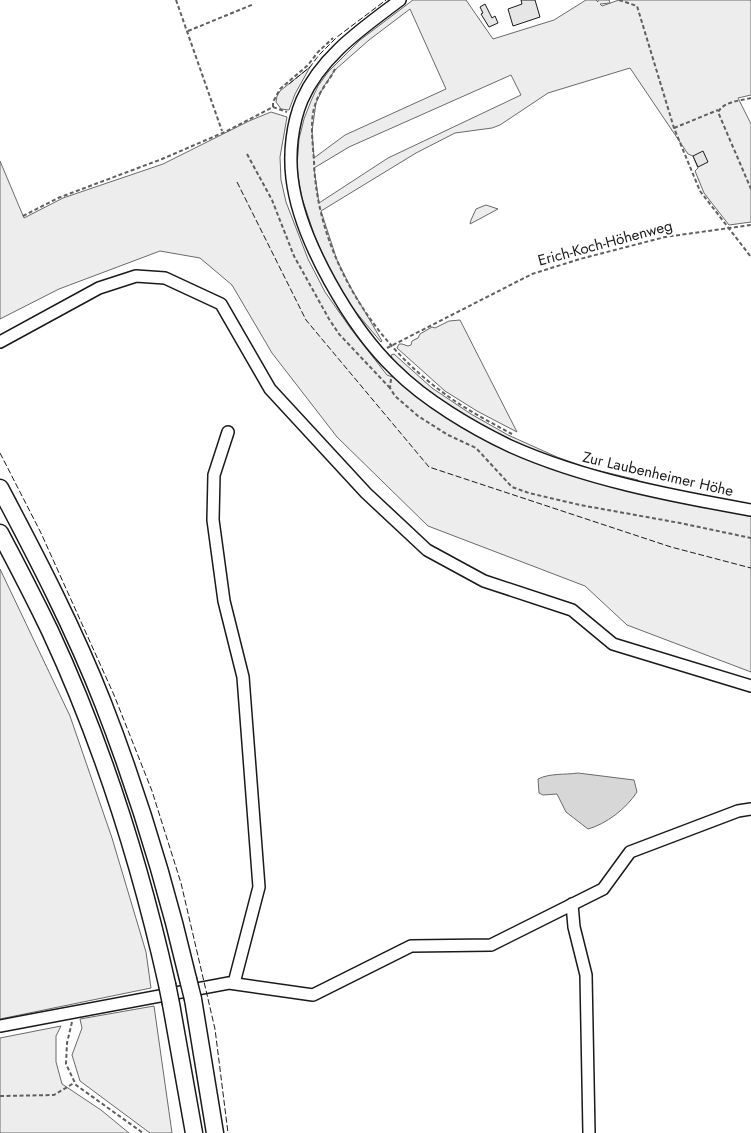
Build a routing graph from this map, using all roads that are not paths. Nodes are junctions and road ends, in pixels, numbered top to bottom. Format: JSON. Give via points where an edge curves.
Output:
{"nodes":[{"id":1,"x":400,"y":0,"type":"edge"},
{"id":2,"x":0,"y":342,"type":"edge"},
{"id":3,"x":228,"y":432,"type":"dead end"},
{"id":4,"x":0,"y":488,"type":"edge"},
{"id":5,"x":751,"y":510,"type":"edge"},
{"id":6,"x":0,"y":533,"type":"edge"},
{"id":7,"x":0,"y":548,"type":"edge"},
{"id":8,"x":21,"y":573,"type":"junction"},
{"id":9,"x":751,"y":686,"type":"edge"},
{"id":10,"x":751,"y":809,"type":"edge"},
{"id":11,"x":572,"y":904,"type":"junction"},
{"id":12,"x":234,"y":983,"type":"junction"},
{"id":13,"x":0,"y":1026,"type":"edge"},
{"id":14,"x":194,"y":1133,"type":"edge"},
{"id":15,"x":215,"y":1133,"type":"edge"},
{"id":16,"x":589,"y":1133,"type":"edge"}],
"edges":[{"from":1,"to":5,"type":"street","name":"Zur Laubenheimer Höhe","via":[[348,40],[326,62],[302,101],[292,138],[292,179],[298,207],[317,256],[364,334],[394,370],[415,387],[475,428],[509,445],[600,478]]},
{"from":2,"to":9,"type":"street","via":[[99,288],[136,276],[166,278],[221,304],[270,388],[366,493],[427,550],[484,581],[572,610],[614,644]]},
{"from":3,"to":12,"type":"street","via":[[214,475],[213,520],[224,601],[243,677],[259,887]]},
{"from":4,"to":15,"type":"highway","bridge":true,"via":[[38,558],[102,702],[147,825],[193,999]]},
{"from":6,"to":8,"type":"highway"},
{"from":7,"to":8,"type":"highway"},
{"from":8,"to":14,"type":"highway","bridge":true,"via":[[50,632],[103,761],[130,843],[167,984]]},
{"from":10,"to":11,"type":"street","via":[[630,852],[603,889]]},
{"from":11,"to":12,"type":"street","via":[[491,945],[410,946],[314,994]]},
{"from":11,"to":16,"type":"street","via":[[586,975]]},
{"from":12,"to":13,"type":"street"}]}
